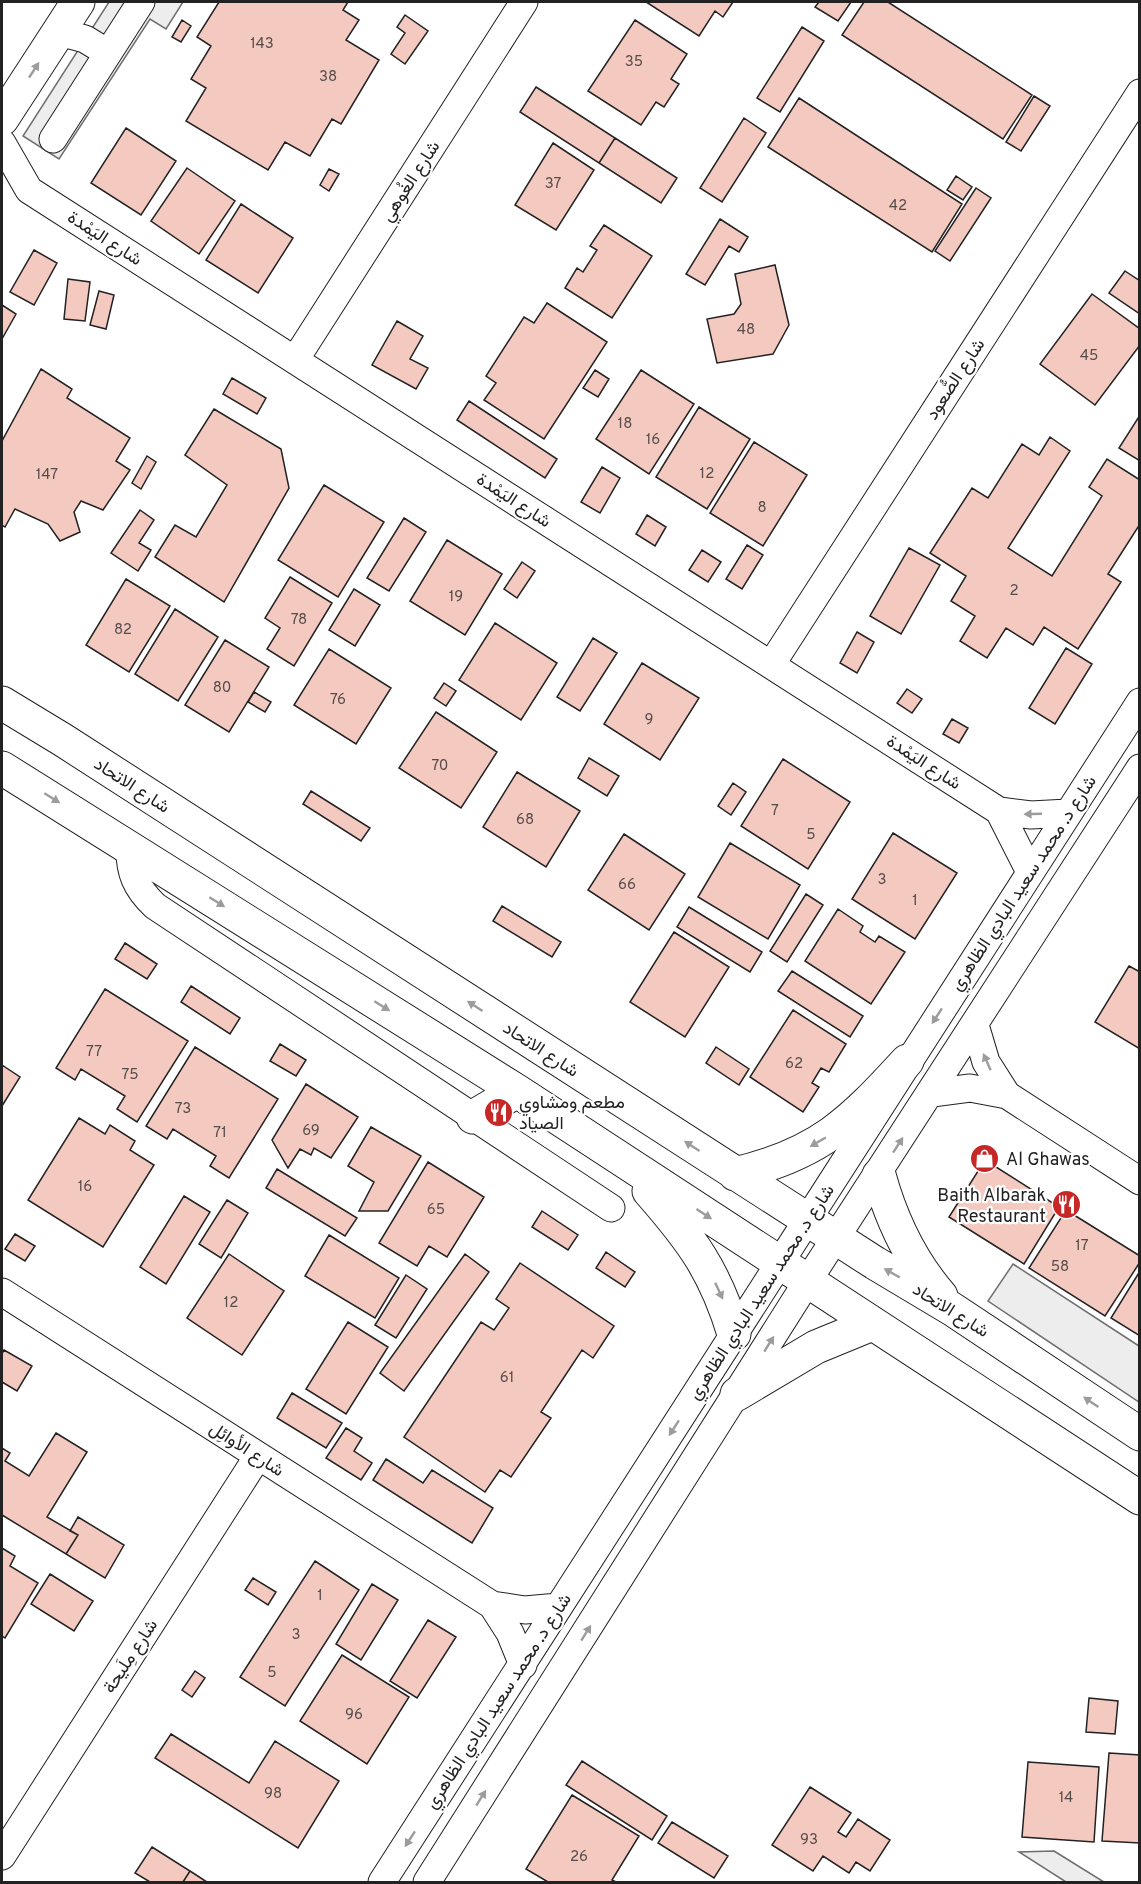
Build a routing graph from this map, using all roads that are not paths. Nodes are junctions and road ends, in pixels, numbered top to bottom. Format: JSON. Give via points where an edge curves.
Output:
{"nodes":[{"id":1,"x":78,"y":2,"type":"edge"},
{"id":2,"x":141,"y":2,"type":"edge"},
{"id":3,"x":524,"y":2,"type":"edge"},
{"id":4,"x":59,"y":32,"type":"junction"},
{"id":5,"x":108,"y":53,"type":"junction"},
{"id":6,"x":1140,"y":93,"type":"edge"},
{"id":7,"x":2,"y":119,"type":"edge"},
{"id":8,"x":53,"y":139,"type":"dead end"},
{"id":9,"x":2,"y":143,"type":"edge"},
{"id":10,"x":2,"y":187,"type":"edge"},
{"id":11,"x":29,"y":190,"type":"junction"},
{"id":12,"x":295,"y":360,"type":"junction"},
{"id":13,"x":771,"y":665,"type":"junction"},
{"id":14,"x":1140,"y":702,"type":"edge"},
{"id":15,"x":2,"y":703,"type":"edge"},
{"id":16,"x":1130,"y":733,"type":"edge"},
{"id":17,"x":2,"y":768,"type":"edge"},
{"id":18,"x":1140,"y":768,"type":"edge"},
{"id":19,"x":999,"y":811,"type":"junction"},
{"id":20,"x":1068,"y":813,"type":"junction"},
{"id":21,"x":130,"y":846,"type":"junction"},
{"id":22,"x":1030,"y":872,"type":"junction"},
{"id":23,"x":975,"y":1025,"type":"junction"},
{"id":24,"x":908,"y":1061,"type":"junction"},
{"id":25,"x":517,"y":1091,"type":"junction"},
{"id":26,"x":932,"y":1093,"type":"junction"},
{"id":27,"x":1007,"y":1095,"type":"junction"},
{"id":28,"x":473,"y":1117,"type":"junction"},
{"id":29,"x":622,"y":1161,"type":"junction"},
{"id":30,"x":735,"y":1174,"type":"junction"},
{"id":31,"x":879,"y":1175,"type":"junction"},
{"id":32,"x":1140,"y":1181,"type":"edge"},
{"id":33,"x":611,"y":1208,"type":"dead end"},
{"id":34,"x":808,"y":1220,"type":"junction"},
{"id":35,"x":836,"y":1239,"type":"junction"},
{"id":36,"x":780,"y":1264,"type":"junction"},
{"id":37,"x":807,"y":1282,"type":"junction"},
{"id":38,"x":2,"y":1292,"type":"edge"},
{"id":39,"x":952,"y":1309,"type":"junction"},
{"id":40,"x":872,"y":1324,"type":"junction"},
{"id":41,"x":734,"y":1334,"type":"junction"},
{"id":42,"x":737,"y":1394,"type":"junction"},
{"id":43,"x":1140,"y":1434,"type":"edge"},
{"id":44,"x":258,"y":1456,"type":"junction"},
{"id":45,"x":1140,"y":1498,"type":"edge"},
{"id":46,"x":492,"y":1605,"type":"junction"},
{"id":47,"x":558,"y":1607,"type":"junction"},
{"id":48,"x":523,"y":1665,"type":"junction"},
{"id":49,"x":2,"y":1856,"type":"edge"},
{"id":50,"x":382,"y":1882,"type":"edge"},
{"id":51,"x":428,"y":1882,"type":"edge"}],
"edges":[{"from":1,"to":4,"type":"main road"},
{"from":2,"to":5,"type":"street"},
{"from":3,"to":12,"type":"street","name":"شارع الغُوهي"},
{"from":4,"to":5,"type":"street","via":[[85,39]]},
{"from":7,"to":4,"type":"main road","one_way":true},
{"from":5,"to":8,"type":"street"},
{"from":6,"to":13,"type":"street","name":"شارع الصُّعود"},
{"from":9,"to":11,"type":"street","name":"شارع اليَمْدة"},
{"from":10,"to":11,"type":"street","name":"شارع اليَمْدة"},
{"from":11,"to":12,"type":"street","name":"شارع اليَمْدة"},
{"from":12,"to":13,"type":"street","name":"شارع اليَمْدة"},
{"from":13,"to":19,"type":"street","name":"شارع اليَمْدة"},
{"from":14,"to":16,"type":"street","name":"شارع د. محمد سعيد البادي الظاهري"},
{"from":30,"to":15,"type":"main road","name":"شارع الاتحاد","one_way":true},
{"from":16,"to":20,"type":"street","name":"شارع د. محمد سعيد البادي الظاهري"},
{"from":17,"to":21,"type":"main road","one_way":true},
{"from":18,"to":23,"type":"street","name":"شارع د. محمد سعيد البادي الظاهري"},
{"from":20,"to":19,"type":"street","name":"شارع اليَمْدة","one_way":true,"via":[[1031,815]]},
{"from":19,"to":22,"type":"street"},
{"from":20,"to":22,"type":"street","name":"شارع د. محمد سعيد البادي الظاهري"},
{"from":21,"to":25,"type":"main road","one_way":true},
{"from":21,"to":28,"type":"street","via":[[134,880],[155,906]]},
{"from":22,"to":24,"type":"street","name":"شارع د. محمد سعيد البادي الظاهري","one_way":true},
{"from":23,"to":26,"type":"street","name":"شارع د. محمد سعيد البادي الظاهري"},
{"from":27,"to":23,"type":"street","one_way":true,"via":[[986,1062]]},
{"from":24,"to":30,"type":"main road","one_way":true,"via":[[838,1131],[795,1155]]},
{"from":24,"to":34,"type":"street","name":"شارع د. محمد سعيد البادي الظاهري"},
{"from":25,"to":28,"type":"main road"},
{"from":25,"to":29,"type":"main road"},
{"from":26,"to":27,"type":"street","via":[[970,1088]]},
{"from":31,"to":26,"type":"street","name":"شارع د. محمد سعيد البادي الظاهري","one_way":true},
{"from":27,"to":32,"type":"street"},
{"from":28,"to":33,"type":"street"},
{"from":29,"to":36,"type":"main road","one_way":true},
{"from":29,"to":41,"type":"main road","one_way":true,"via":[[699,1251],[724,1301]]},
{"from":30,"to":34,"type":"main road","name":"شارع الاتحاد"},
{"from":31,"to":35,"type":"street","name":"شارع د. محمد سعيد البادي الظاهري"},
{"from":31,"to":39,"type":"main road","via":[[899,1232]]},
{"from":34,"to":35,"type":"main road","name":"شارع الاتحاد"},
{"from":34,"to":36,"type":"street","name":"شارع د. محمد سعيد البادي الظاهري"},
{"from":35,"to":37,"type":"street","name":"شارع د. محمد سعيد البادي الظاهري"},
{"from":39,"to":35,"type":"main road","name":"شارع الاتحاد","one_way":true},
{"from":36,"to":37,"type":"main road"},
{"from":36,"to":41,"type":"street","name":"شارع د. محمد سعيد البادي الظاهري"},
{"from":37,"to":40,"type":"main road"},
{"from":42,"to":37,"type":"street","name":"شارع د. محمد سعيد البادي الظاهري","one_way":true},
{"from":38,"to":44,"type":"street","name":"شارع الأوائِل"},
{"from":43,"to":39,"type":"main road","name":"شارع الاتحاد","one_way":true},
{"from":40,"to":42,"type":"main road","via":[[798,1357]]},
{"from":40,"to":45,"type":"main road"},
{"from":41,"to":47,"type":"street","name":"شارع د. محمد سعيد البادي الظاهري","one_way":true},
{"from":51,"to":42,"type":"street","name":"شارع د. محمد سعيد البادي الظاهري","one_way":true},
{"from":44,"to":46,"type":"street","name":"شارع الأوائِل"},
{"from":44,"to":49,"type":"street","name":"شارع مِلَيحة"},
{"from":46,"to":47,"type":"street","name":"شارع الأوائِل","via":[[525,1610]]},
{"from":46,"to":48,"type":"street","name":"شارع الأوائِل","via":[[510,1633]]},
{"from":47,"to":48,"type":"street","name":"شارع د. محمد سعيد البادي الظاهري"},
{"from":48,"to":50,"type":"street","name":"شارع د. محمد سعيد البادي الظاهري","one_way":true}]}
